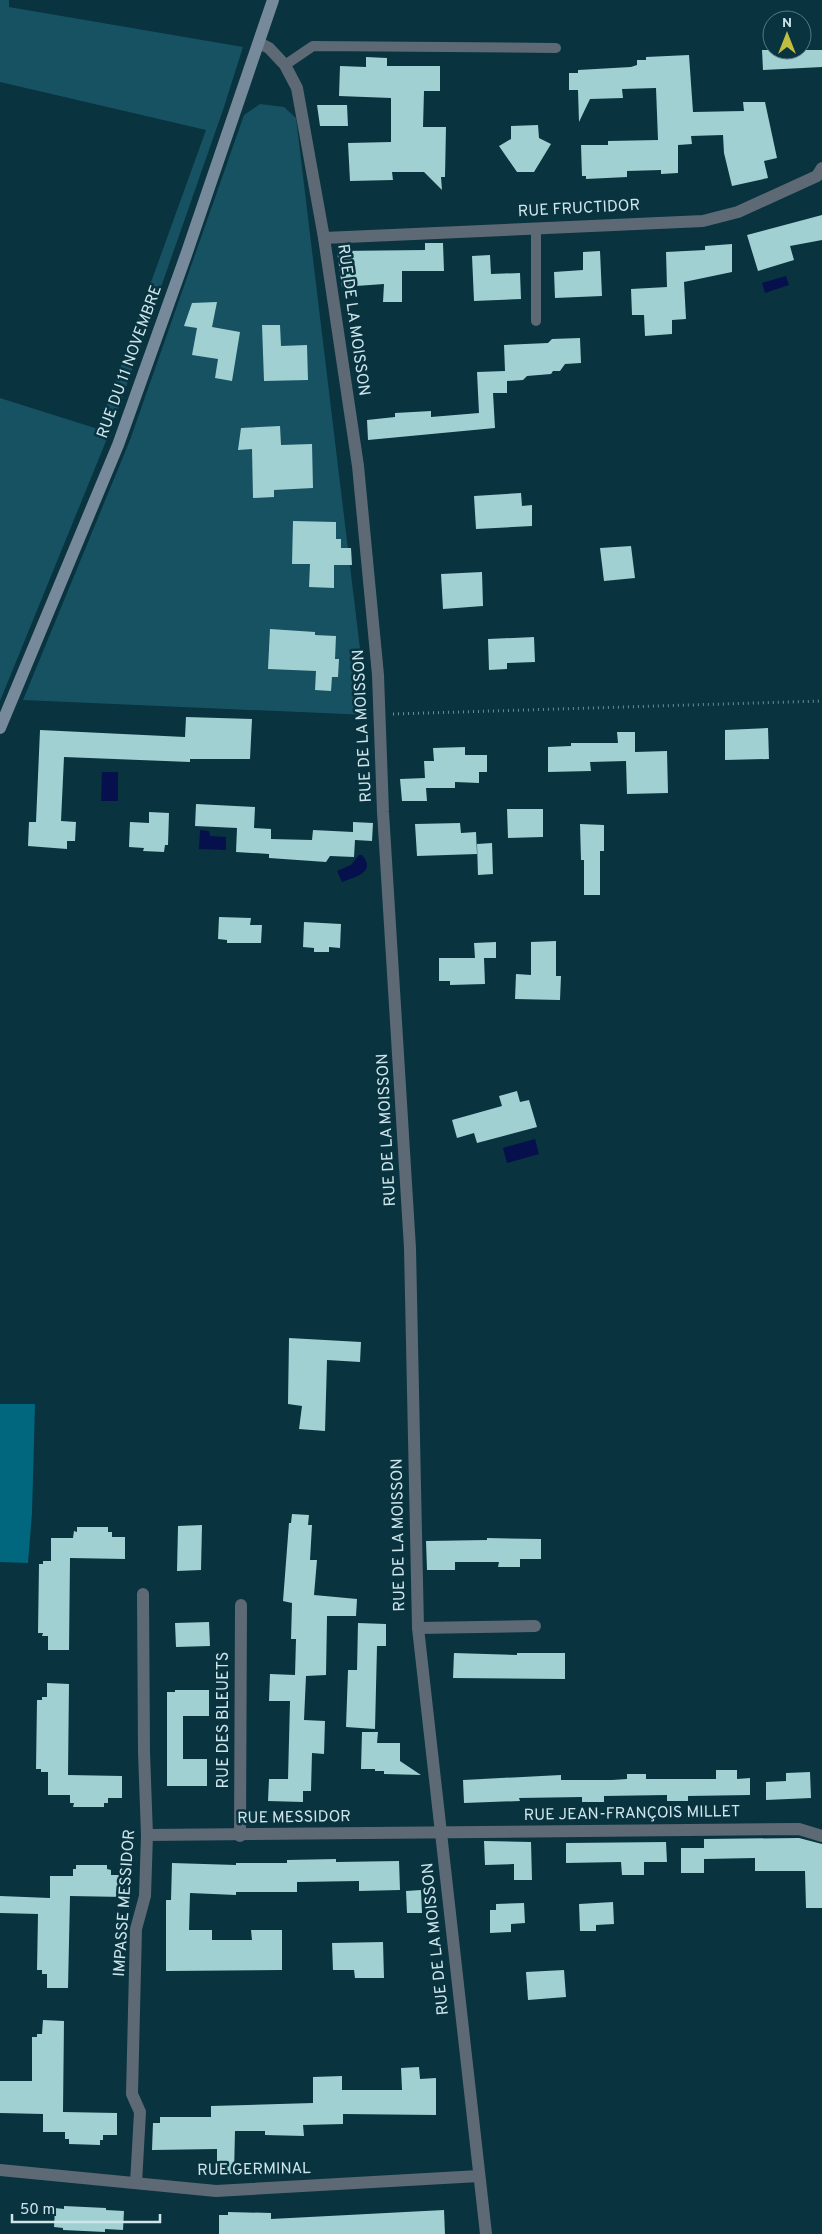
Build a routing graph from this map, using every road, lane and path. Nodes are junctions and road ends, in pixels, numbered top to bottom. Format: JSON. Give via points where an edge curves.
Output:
{"nodes":[{"id":1,"x":273,"y":0,"type":"edge"},
{"id":2,"x":259,"y":43,"type":"junction"},
{"id":3,"x":556,"y":48,"type":"dead end"},
{"id":4,"x":285,"y":65,"type":"junction"},
{"id":5,"x":822,"y":168,"type":"edge"},
{"id":6,"x":536,"y":228,"type":"junction"},
{"id":7,"x":324,"y":238,"type":"junction"},
{"id":8,"x":536,"y":321,"type":"dead end"},
{"id":9,"x":822,"y":701,"type":"edge"},
{"id":10,"x":380,"y":715,"type":"junction"},
{"id":11,"x":0,"y":728,"type":"edge"},
{"id":12,"x":143,"y":1594,"type":"dead end"},
{"id":13,"x":241,"y":1604,"type":"dead end"},
{"id":14,"x":535,"y":1626,"type":"dead end"},
{"id":15,"x":418,"y":1628,"type":"junction"},
{"id":16,"x":441,"y":1832,"type":"junction"},
{"id":17,"x":148,"y":1835,"type":"junction"},
{"id":18,"x":240,"y":1836,"type":"junction"},
{"id":19,"x":822,"y":1836,"type":"edge"},
{"id":20,"x":0,"y":2170,"type":"edge"},
{"id":21,"x":479,"y":2176,"type":"junction"},
{"id":22,"x":136,"y":2183,"type":"junction"},
{"id":23,"x":486,"y":2234,"type":"edge"}],
"edges":[{"from":1,"to":2,"type":"street","name":"RUE DU 11 NOVEMBRE"},
{"from":2,"to":4,"type":"street","name":"RUE DE LA MOISSON"},
{"from":2,"to":11,"type":"street","name":"RUE DU 11 NOVEMBRE","via":[[118,445]]},
{"from":3,"to":4,"type":"lane","via":[[313,46]]},
{"from":4,"to":7,"type":"street","name":"RUE DE LA MOISSON","via":[[297,88]]},
{"from":5,"to":6,"type":"street","name":"RUE FRUCTIDOR","via":[[817,176],[738,212],[703,221]]},
{"from":6,"to":7,"type":"street","name":"RUE FRUCTIDOR"},
{"from":6,"to":8,"type":"lane"},
{"from":7,"to":10,"type":"street","name":"RUE DE LA MOISSON","via":[[358,466]]},
{"from":9,"to":10,"type":"path"},
{"from":10,"to":15,"type":"street","name":"RUE DE LA MOISSON","via":[[410,1248]]},
{"from":12,"to":17,"type":"street","name":"IMPASSE MESSIDOR"},
{"from":13,"to":18,"type":"street","name":"RUE DES BLEUETS"},
{"from":14,"to":15,"type":"street"},
{"from":15,"to":16,"type":"street","name":"RUE DE LA MOISSON"},
{"from":16,"to":18,"type":"street","name":"RUE MESSIDOR"},
{"from":16,"to":19,"type":"street","name":"RUE JEAN-FRANÇOIS MILLET","via":[[799,1829]]},
{"from":16,"to":21,"type":"street","name":"RUE DE LA MOISSON"},
{"from":17,"to":18,"type":"street","name":"RUE MESSIDOR"},
{"from":17,"to":22,"type":"street","name":"IMPASSE MESSIDOR","via":[[145,1896],[136,1939],[132,2094],[140,2112]]},
{"from":20,"to":22,"type":"street","name":"RUE GERMINAL"},
{"from":21,"to":22,"type":"street","name":"RUE GERMINAL","via":[[216,2190]]},
{"from":21,"to":23,"type":"street","name":"RUE DE LA MOISSON"}]}
